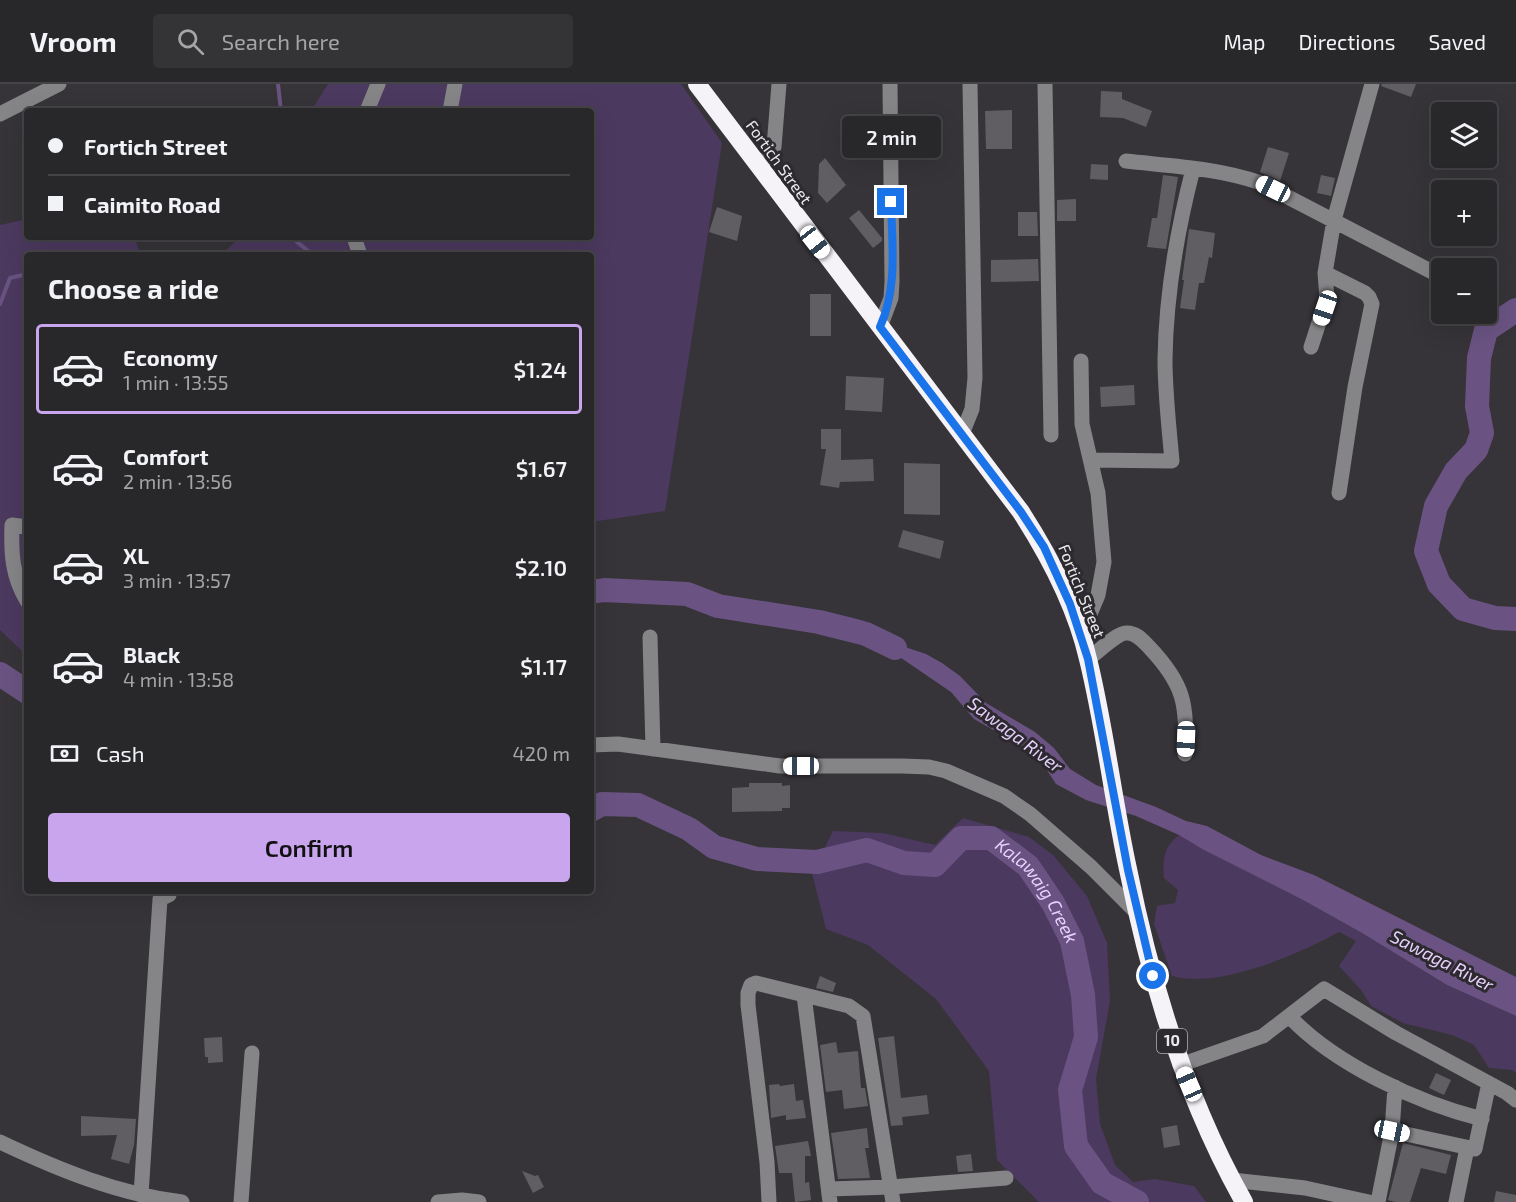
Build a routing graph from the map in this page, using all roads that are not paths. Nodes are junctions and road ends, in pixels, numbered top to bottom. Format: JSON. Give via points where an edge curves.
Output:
{"nodes":[{"id":1,"x":59,"y":84,"type":"edge"},
{"id":2,"x":378,"y":84,"type":"edge"},
{"id":3,"x":455,"y":84,"type":"edge"},
{"id":4,"x":697,"y":84,"type":"edge"},
{"id":5,"x":779,"y":84,"type":"edge"},
{"id":6,"x":890,"y":84,"type":"edge"},
{"id":7,"x":970,"y":84,"type":"edge"},
{"id":8,"x":1045,"y":84,"type":"edge"},
{"id":9,"x":1372,"y":84,"type":"edge"},
{"id":10,"x":368,"y":108,"type":"edge"},
{"id":11,"x":451,"y":108,"type":"edge"},
{"id":12,"x":0,"y":114,"type":"edge"},
{"id":13,"x":1126,"y":161,"type":"dead end"},
{"id":14,"x":760,"y":166,"type":"junction"},
{"id":15,"x":1193,"y":168,"type":"junction"},
{"id":16,"x":1334,"y":220,"type":"junction"},
{"id":17,"x":1431,"y":271,"type":"edge"},
{"id":18,"x":1325,"y":273,"type":"junction"},
{"id":19,"x":880,"y":327,"type":"junction"},
{"id":20,"x":1311,"y":347,"type":"dead end"},
{"id":21,"x":1081,"y":361,"type":"dead end"},
{"id":22,"x":962,"y":434,"type":"junction"},
{"id":23,"x":1051,"y":435,"type":"dead end"},
{"id":24,"x":1092,"y":460,"type":"junction"},
{"id":25,"x":1338,"y":493,"type":"dead end"},
{"id":26,"x":24,"y":527,"type":"edge"},
{"id":27,"x":24,"y":595,"type":"edge"},
{"id":28,"x":1081,"y":635,"type":"junction"},
{"id":29,"x":650,"y":637,"type":"dead end"},
{"id":30,"x":1088,"y":659,"type":"junction"},
{"id":31,"x":594,"y":745,"type":"edge"},
{"id":32,"x":653,"y":749,"type":"junction"},
{"id":33,"x":1185,"y":754,"type":"dead end"},
{"id":34,"x":170,"y":895,"type":"dead end"},
{"id":35,"x":1138,"y":914,"type":"junction"},
{"id":36,"x":804,"y":995,"type":"junction"},
{"id":37,"x":1289,"y":1016,"type":"junction"},
{"id":38,"x":252,"y":1053,"type":"dead end"},
{"id":39,"x":1180,"y":1065,"type":"junction"},
{"id":40,"x":1490,"y":1083,"type":"junction"},
{"id":41,"x":1395,"y":1087,"type":"junction"},
{"id":42,"x":1516,"y":1100,"type":"edge"},
{"id":43,"x":1482,"y":1119,"type":"junction"},
{"id":44,"x":1392,"y":1131,"type":"junction"},
{"id":45,"x":0,"y":1142,"type":"edge"},
{"id":46,"x":1467,"y":1148,"type":"junction"},
{"id":47,"x":1006,"y":1178,"type":"dead end"},
{"id":48,"x":1232,"y":1180,"type":"junction"},
{"id":49,"x":892,"y":1194,"type":"edge"},
{"id":50,"x":141,"y":1195,"type":"junction"},
{"id":51,"x":830,"y":1195,"type":"edge"},
{"id":52,"x":182,"y":1202,"type":"edge"},
{"id":53,"x":241,"y":1202,"type":"edge"},
{"id":54,"x":438,"y":1202,"type":"edge"},
{"id":55,"x":478,"y":1202,"type":"edge"},
{"id":56,"x":769,"y":1202,"type":"edge"},
{"id":57,"x":1244,"y":1202,"type":"edge"},
{"id":58,"x":1369,"y":1202,"type":"edge"},
{"id":59,"x":1378,"y":1202,"type":"edge"},
{"id":60,"x":1456,"y":1202,"type":"edge"}],
"edges":[{"from":1,"to":12,"type":"street"},
{"from":2,"to":10,"type":"street"},
{"from":3,"to":11,"type":"street"},
{"from":4,"to":14,"type":"highway","name":"Fortich Street","number":"10"},
{"from":5,"to":14,"type":"street","via":[[774,147]]},
{"from":6,"to":19,"type":"street","via":[[892,282],[891,298]]},
{"from":7,"to":22,"type":"street","via":[[975,378],[972,409]]},
{"from":8,"to":23,"type":"street"},
{"from":9,"to":16,"type":"street"},
{"from":13,"to":15,"type":"street"},
{"from":14,"to":19,"type":"highway","name":"Fortich Street","number":"10"},
{"from":15,"to":16,"type":"street","via":[[1261,183]]},
{"from":15,"to":24,"type":"street","via":[[1175,247],[1167,320],[1172,461]]},
{"from":16,"to":17,"type":"street"},
{"from":16,"to":18,"type":"street"},
{"from":18,"to":20,"type":"street","via":[[1327,298]]},
{"from":18,"to":25,"type":"street","via":[[1365,293],[1372,304]]},
{"from":19,"to":22,"type":"highway","name":"Fortich Street","number":"10"},
{"from":21,"to":24,"type":"street","via":[[1082,424]]},
{"from":22,"to":28,"type":"highway","name":"Fortich Street","number":"10","via":[[1044,547]]},
{"from":24,"to":28,"type":"street","via":[[1104,562],[1098,595]]},
{"from":26,"to":27,"type":"street","via":[[12,525],[10,553]]},
{"from":28,"to":30,"type":"highway","name":"Fortich Street","number":"10"},
{"from":29,"to":32,"type":"street"},
{"from":30,"to":33,"type":"street","via":[[1119,634],[1128,632],[1140,638],[1177,681],[1184,702]]},
{"from":30,"to":35,"type":"highway","name":"Fortich Street","number":"10"},
{"from":31,"to":32,"type":"street"},
{"from":32,"to":35,"type":"street","via":[[780,766],[902,765],[946,771],[1004,795],[1030,814]]},
{"from":34,"to":50,"type":"street","via":[[160,899]]},
{"from":35,"to":39,"type":"highway","name":"Fortich Street","number":"10"},
{"from":36,"to":49,"type":"street","via":[[849,1006],[863,1016]]},
{"from":36,"to":51,"type":"street"},
{"from":36,"to":56,"type":"street","via":[[756,983],[748,993]]},
{"from":37,"to":39,"type":"street","via":[[1263,1036]]},
{"from":37,"to":40,"type":"street","via":[[1324,989]]},
{"from":37,"to":41,"type":"street","via":[[1338,1057]]},
{"from":38,"to":53,"type":"street"},
{"from":39,"to":48,"type":"highway","name":"Fortich Street","number":"10"},
{"from":40,"to":42,"type":"street"},
{"from":40,"to":43,"type":"street"},
{"from":41,"to":43,"type":"street"},
{"from":41,"to":44,"type":"street"},
{"from":43,"to":46,"type":"street","via":[[1476,1149]]},
{"from":44,"to":46,"type":"street"},
{"from":44,"to":59,"type":"street"},
{"from":45,"to":50,"type":"street","via":[[57,1168]]},
{"from":46,"to":60,"type":"street"},
{"from":47,"to":49,"type":"street"},
{"from":48,"to":57,"type":"highway","name":"Fortich Street","number":"10"},
{"from":48,"to":58,"type":"street","via":[[1305,1188]]},
{"from":49,"to":51,"type":"street"},
{"from":50,"to":52,"type":"street"},
{"from":54,"to":55,"type":"street"}]}
